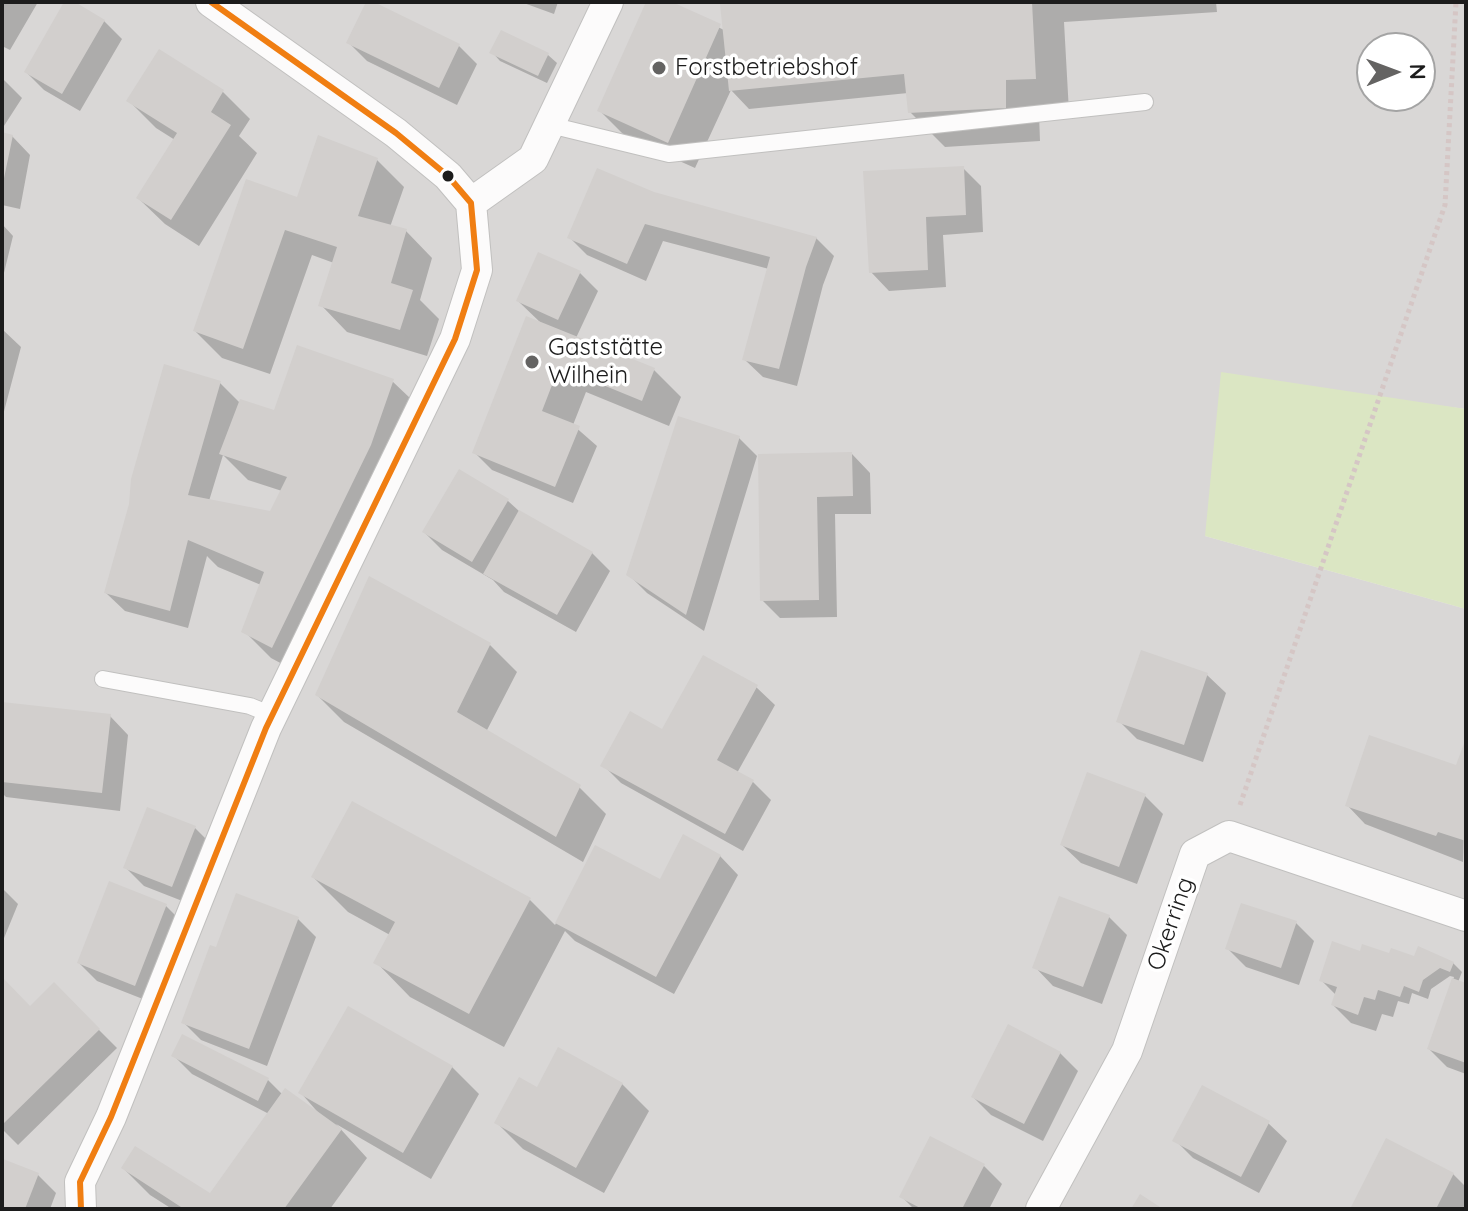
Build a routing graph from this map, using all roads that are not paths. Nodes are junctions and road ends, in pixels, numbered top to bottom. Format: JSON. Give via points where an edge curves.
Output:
{"nodes":[{"id":1,"x":211,"y":2,"type":"edge"},
{"id":2,"x":608,"y":2,"type":"edge"},
{"id":3,"x":1145,"y":102,"type":"dead end"},
{"id":4,"x":550,"y":125,"type":"junction"},
{"id":5,"x":471,"y":203,"type":"junction"},
{"id":6,"x":103,"y":679,"type":"dead end"},
{"id":7,"x":272,"y":715,"type":"junction"},
{"id":8,"x":1466,"y":916,"type":"edge"},
{"id":9,"x":81,"y":1209,"type":"edge"},
{"id":10,"x":1041,"y":1209,"type":"edge"}],
"edges":[{"from":1,"to":5,"type":"street","via":[[396,133],[448,176]]},
{"from":2,"to":4,"type":"street"},
{"from":3,"to":4,"type":"lane","via":[[669,154]]},
{"from":4,"to":5,"type":"street","via":[[533,159]]},
{"from":5,"to":7,"type":"street","via":[[477,270],[455,339]]},
{"from":6,"to":7,"type":"lane","via":[[250,706]]},
{"from":7,"to":9,"type":"street","via":[[80,1182]]},
{"from":8,"to":10,"type":"street","name":"Okerring","via":[[1229,836],[1195,854],[1127,1051]]}]}
